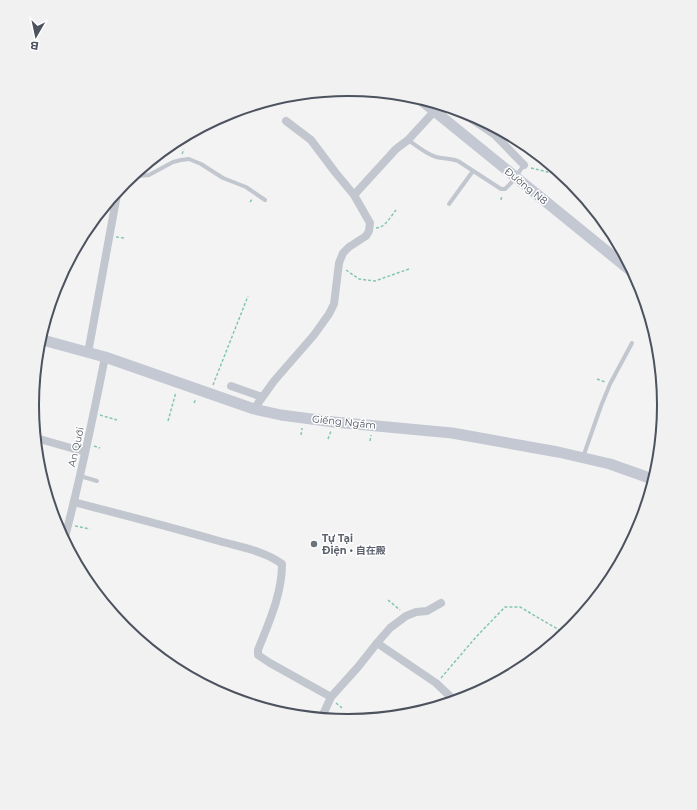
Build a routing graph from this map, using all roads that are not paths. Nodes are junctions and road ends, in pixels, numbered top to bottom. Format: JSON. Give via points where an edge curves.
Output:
{"nodes":[{"id":1,"x":436,"y":108,"type":"edge"},
{"id":2,"x":440,"y":109,"type":"edge"},
{"id":3,"x":286,"y":121,"type":"dead end"},
{"id":4,"x":480,"y":125,"type":"edge"},
{"id":5,"x":408,"y":140,"type":"junction"},
{"id":6,"x":524,"y":165,"type":"joint"},
{"id":7,"x":473,"y":171,"type":"junction"},
{"id":8,"x":140,"y":176,"type":"edge"},
{"id":9,"x":516,"y":177,"type":"junction"},
{"id":10,"x":354,"y":195,"type":"junction"},
{"id":11,"x":265,"y":200,"type":"dead end"},
{"id":12,"x":116,"y":201,"type":"edge"},
{"id":13,"x":449,"y":204,"type":"dead end"},
{"id":14,"x":626,"y":268,"type":"edge"},
{"id":15,"x":46,"y":341,"type":"edge"},
{"id":16,"x":632,"y":343,"type":"dead end"},
{"id":17,"x":88,"y":353,"type":"junction"},
{"id":18,"x":105,"y":357,"type":"junction"},
{"id":19,"x":231,"y":386,"type":"dead end"},
{"id":20,"x":262,"y":397,"type":"junction"},
{"id":21,"x":254,"y":409,"type":"junction"},
{"id":22,"x":41,"y":440,"type":"edge"},
{"id":23,"x":85,"y":452,"type":"junction"},
{"id":24,"x":583,"y":458,"type":"junction"},
{"id":25,"x":80,"y":476,"type":"junction"},
{"id":26,"x":649,"y":478,"type":"edge"},
{"id":27,"x":97,"y":481,"type":"dead end"},
{"id":28,"x":74,"y":502,"type":"junction"},
{"id":29,"x":66,"y":531,"type":"edge"},
{"id":30,"x":441,"y":602,"type":"dead end"},
{"id":31,"x":377,"y":643,"type":"junction"},
{"id":32,"x":331,"y":696,"type":"junction"},
{"id":33,"x":451,"y":697,"type":"edge"},
{"id":34,"x":323,"y":714,"type":"edge"}],
"edges":[{"from":1,"to":5,"type":"street"},
{"from":2,"to":9,"type":"street","name":"Đường N8"},
{"from":3,"to":10,"type":"street","via":[[311,140]]},
{"from":4,"to":6,"type":"street","via":[[495,135]]},
{"from":5,"to":7,"type":"lane","via":[[427,153],[436,157],[451,158]]},
{"from":5,"to":10,"type":"street","via":[[396,149]]},
{"from":6,"to":9,"type":"lane"},
{"from":7,"to":9,"type":"lane","via":[[500,189],[505,189]]},
{"from":7,"to":13,"type":"lane"},
{"from":8,"to":11,"type":"lane","via":[[149,175],[173,162],[189,159],[223,178],[246,187]]},
{"from":9,"to":14,"type":"street","name":"Đường N8"},
{"from":10,"to":20,"type":"street","via":[[370,223],[370,228],[366,236],[343,253],[330,314]]},
{"from":12,"to":17,"type":"street"},
{"from":15,"to":17,"type":"street","name":"Giếng Ngầm"},
{"from":16,"to":24,"type":"lane","via":[[610,384]]},
{"from":17,"to":18,"type":"street","name":"Giếng Ngầm"},
{"from":18,"to":21,"type":"street","name":"Giếng Ngầm"},
{"from":18,"to":23,"type":"street","name":"An Quới"},
{"from":19,"to":20,"type":"street"},
{"from":20,"to":21,"type":"street"},
{"from":21,"to":24,"type":"street","name":"Giếng Ngầm","via":[[334,422],[452,433]]},
{"from":22,"to":23,"type":"street"},
{"from":23,"to":25,"type":"street","name":"An Quới"},
{"from":24,"to":26,"type":"street","name":"Giếng Ngầm","via":[[610,464]]},
{"from":25,"to":27,"type":"lane"},
{"from":25,"to":28,"type":"street","name":"An Quới"},
{"from":28,"to":29,"type":"street","name":"An Quới"},
{"from":28,"to":32,"type":"street","via":[[275,558],[282,564],[282,576],[275,608],[258,655]]},
{"from":30,"to":31,"type":"street","via":[[427,611],[406,616],[390,628]]},
{"from":31,"to":32,"type":"street"},
{"from":31,"to":33,"type":"street","via":[[436,683]]},
{"from":32,"to":34,"type":"street"}]}
